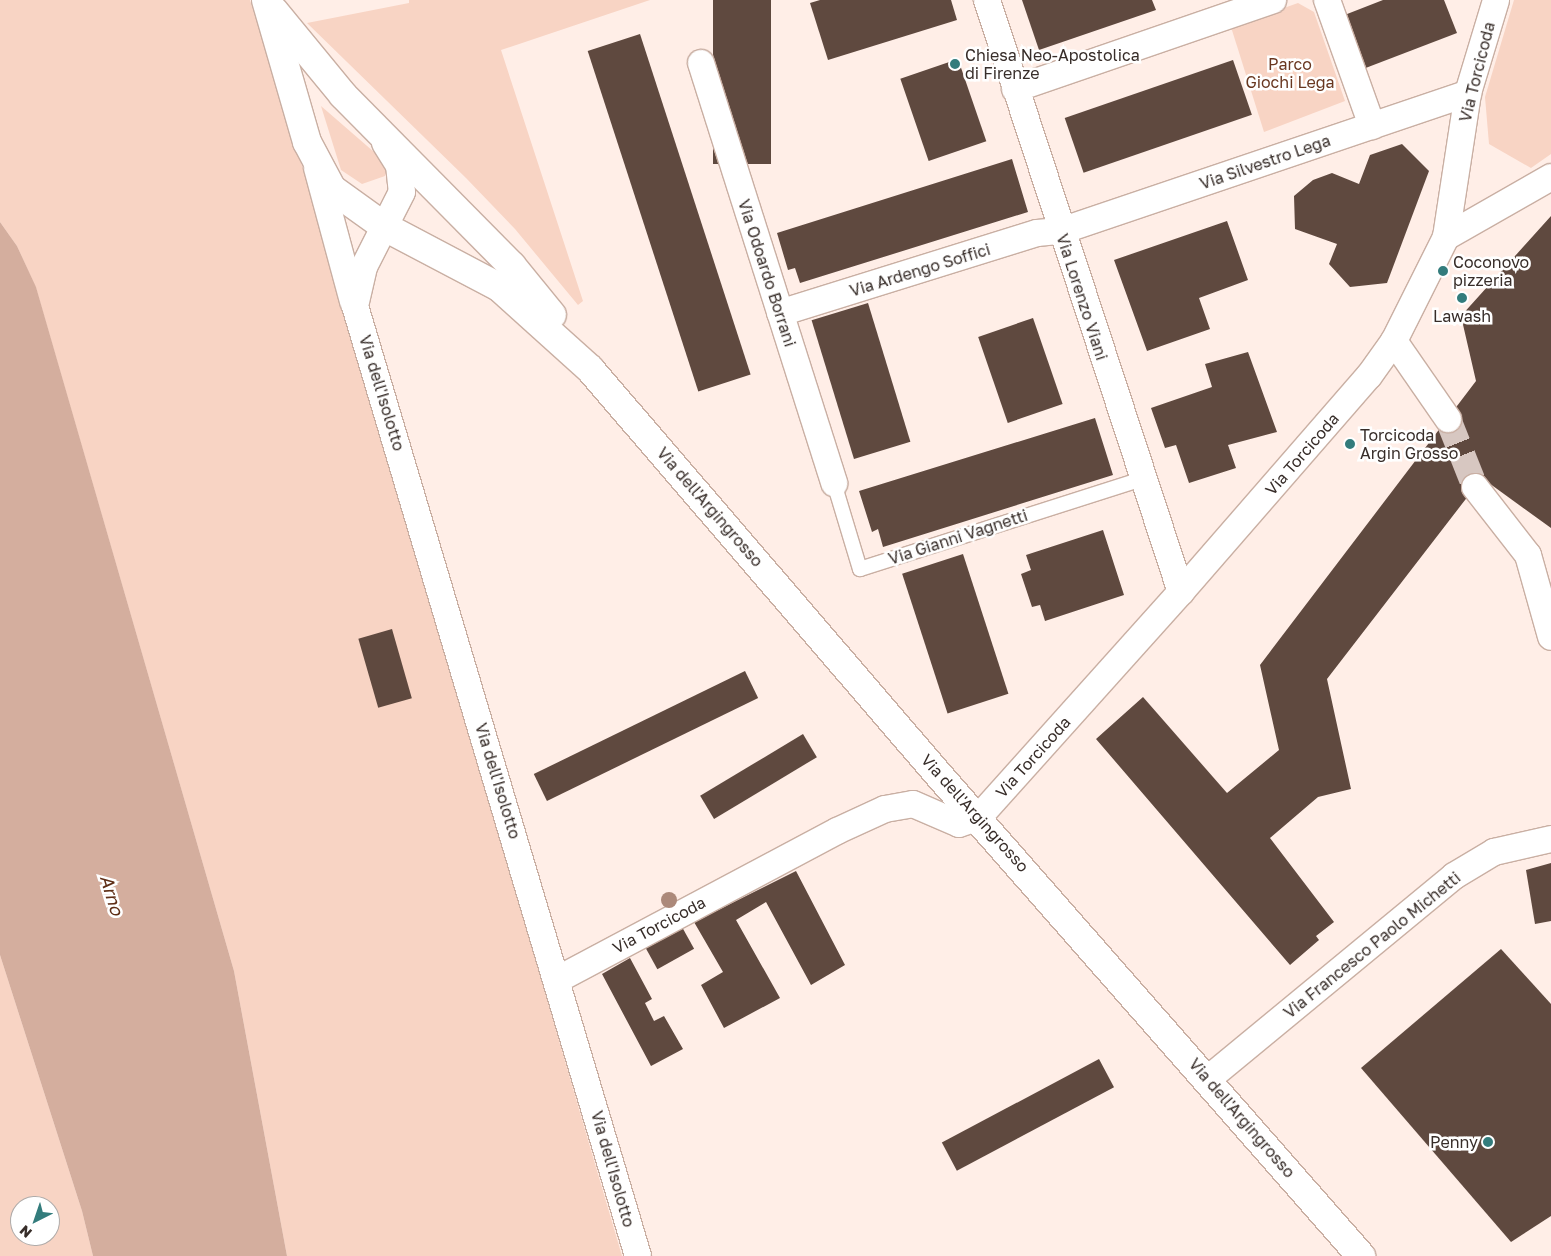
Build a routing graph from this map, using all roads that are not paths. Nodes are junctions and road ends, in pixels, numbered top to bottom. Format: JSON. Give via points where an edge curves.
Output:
{"nodes":[{"id":1,"x":266,"y":0,"type":"edge"},
{"id":2,"x":987,"y":0,"type":"edge"},
{"id":3,"x":1273,"y":0,"type":"edge"},
{"id":4,"x":1327,"y":0,"type":"edge"},
{"id":5,"x":1496,"y":0,"type":"edge"},
{"id":6,"x":701,"y":64,"type":"dead end"},
{"id":7,"x":1015,"y":89,"type":"junction"},
{"id":8,"x":1468,"y":93,"type":"junction"},
{"id":9,"x":372,"y":126,"type":"junction"},
{"id":10,"x":1372,"y":126,"type":"junction"},
{"id":11,"x":316,"y":162,"type":"junction"},
{"id":12,"x":422,"y":175,"type":"joint"},
{"id":13,"x":1551,"y":177,"type":"edge"},
{"id":14,"x":385,"y":227,"type":"junction"},
{"id":15,"x":1061,"y":231,"type":"junction"},
{"id":16,"x":1446,"y":237,"type":"junction"},
{"id":17,"x":355,"y":306,"type":"junction"},
{"id":18,"x":780,"y":313,"type":"junction"},
{"id":19,"x":1394,"y":341,"type":"junction"},
{"id":20,"x":590,"y":369,"type":"junction"},
{"id":21,"x":1448,"y":418,"type":"tunnel mouth"},
{"id":22,"x":1142,"y":479,"type":"junction"},
{"id":23,"x":834,"y":483,"type":"joint"},
{"id":24,"x":1475,"y":487,"type":"tunnel mouth"},
{"id":25,"x":1181,"y":592,"type":"junction"},
{"id":26,"x":1551,"y":637,"type":"edge"},
{"id":27,"x":979,"y":817,"type":"junction"},
{"id":28,"x":1551,"y":839,"type":"edge"},
{"id":29,"x":557,"y":980,"type":"junction"},
{"id":30,"x":1208,"y":1079,"type":"junction"},
{"id":31,"x":638,"y":1256,"type":"edge"},
{"id":32,"x":1361,"y":1256,"type":"edge"}],
"edges":[{"from":1,"to":9,"type":"street","name":"Via dell'Isolotto","via":[[318,68]]},
{"from":1,"to":11,"type":"street","name":"Via dell'Isolotto"},
{"from":2,"to":7,"type":"street","name":"Via Lorenzo Viani"},
{"from":3,"to":7,"type":"street"},
{"from":4,"to":10,"type":"street"},
{"from":5,"to":8,"type":"street","name":"Via Torcicoda"},
{"from":6,"to":18,"type":"street","name":"Via Odoardo Borrani"},
{"from":7,"to":15,"type":"street","name":"Via Lorenzo Viani"},
{"from":8,"to":10,"type":"street","name":"Via Silvestro Lega"},
{"from":8,"to":16,"type":"street","name":"Via Torcicoda"},
{"from":9,"to":12,"type":"street","name":"Via dell'Isolotto"},
{"from":9,"to":14,"type":"street","name":"Via dell'Isolotto","via":[[393,154],[402,177],[398,205]]},
{"from":10,"to":15,"type":"street","name":"Via Silvestro Lega"},
{"from":11,"to":14,"type":"street","name":"Via dell'Isolotto","via":[[332,189]]},
{"from":11,"to":17,"type":"street","name":"Via dell'Isolotto"},
{"from":12,"to":20,"type":"street","name":"Via dell'Argingrosso","via":[[512,266],[551,313]]},
{"from":13,"to":16,"type":"street"},
{"from":14,"to":17,"type":"street","name":"Via dell'Isolotto","via":[[364,267]]},
{"from":14,"to":20,"type":"street","name":"Via dell'Argingrosso","via":[[498,287]]},
{"from":15,"to":18,"type":"street","name":"Via Ardengo Soffici","via":[[1037,233]]},
{"from":15,"to":22,"type":"street","name":"Via Lorenzo Viani"},
{"from":16,"to":19,"type":"street","name":"Via Torcicoda"},
{"from":17,"to":29,"type":"street","name":"Via dell'Isolotto"},
{"from":18,"to":23,"type":"street","name":"Via Odoardo Borrani"},
{"from":19,"to":21,"type":"street"},
{"from":19,"to":25,"type":"street","name":"Via Torcicoda","via":[[1369,376]]},
{"from":20,"to":27,"type":"street","name":"Via dell'Argingrosso","via":[[937,773]]},
{"from":22,"to":23,"type":"lane","name":"Via Gianni Vagnetti","via":[[860,569]]},
{"from":22,"to":25,"type":"street","name":"Via Lorenzo Viani"},
{"from":24,"to":26,"type":"street","via":[[1528,555]]},
{"from":25,"to":27,"type":"street","name":"Via Torcicoda"},
{"from":27,"to":29,"type":"street","name":"Via Torcicoda","via":[[959,824],[913,804],[885,809],[837,831]]},
{"from":27,"to":30,"type":"street","name":"Via dell'Argingrosso"},
{"from":28,"to":30,"type":"street","name":"Via Francesco Paolo Michetti","via":[[1494,852],[1454,876]]},
{"from":29,"to":31,"type":"street","name":"Via dell'Isolotto"},
{"from":30,"to":32,"type":"street","name":"Via dell'Argingrosso"}]}
